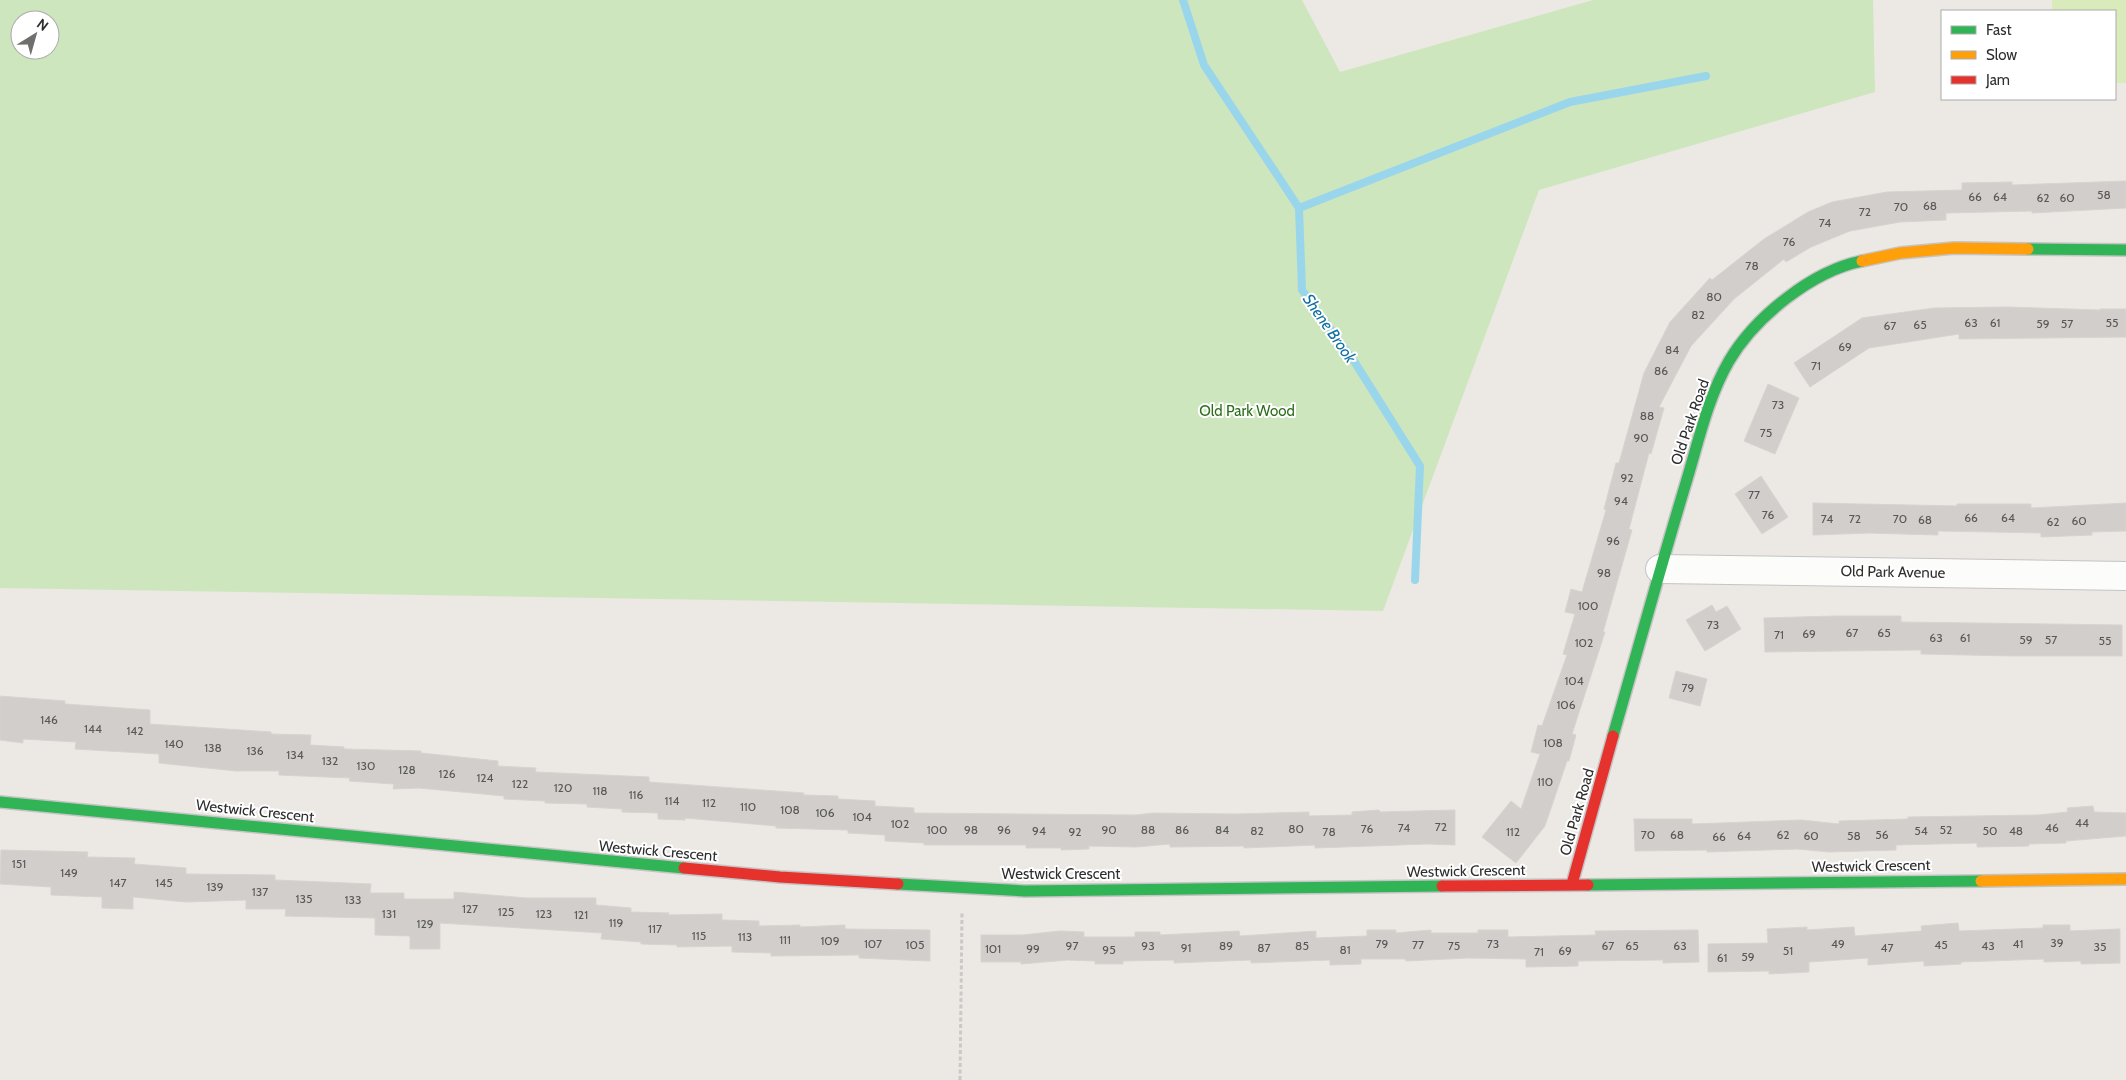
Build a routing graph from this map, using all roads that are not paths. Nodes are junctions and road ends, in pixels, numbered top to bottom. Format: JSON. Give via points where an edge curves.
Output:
{"nodes":[{"id":1,"x":2126,"y":250,"type":"edge"},
{"id":2,"x":1660,"y":569,"type":"junction"},
{"id":3,"x":2126,"y":576,"type":"edge"},
{"id":4,"x":0,"y":802,"type":"edge"},
{"id":5,"x":2126,"y":879,"type":"edge"},
{"id":6,"x":1572,"y":884,"type":"junction"}],
"edges":[{"from":1,"to":2,"type":"street","name":"Old Park Road","via":[[1954,248],[1900,253],[1852,263],[1815,280],[1778,304],[1749,333],[1729,362],[1711,400]]},
{"from":2,"to":3,"type":"street","name":"Old Park Avenue"},
{"from":2,"to":6,"type":"street","name":"Old Park Road"},
{"from":4,"to":6,"type":"street","name":"Westwick Crescent","via":[[780,877],[962,888],[1025,891]]},
{"from":5,"to":6,"type":"street","name":"Westwick Crescent"}]}
